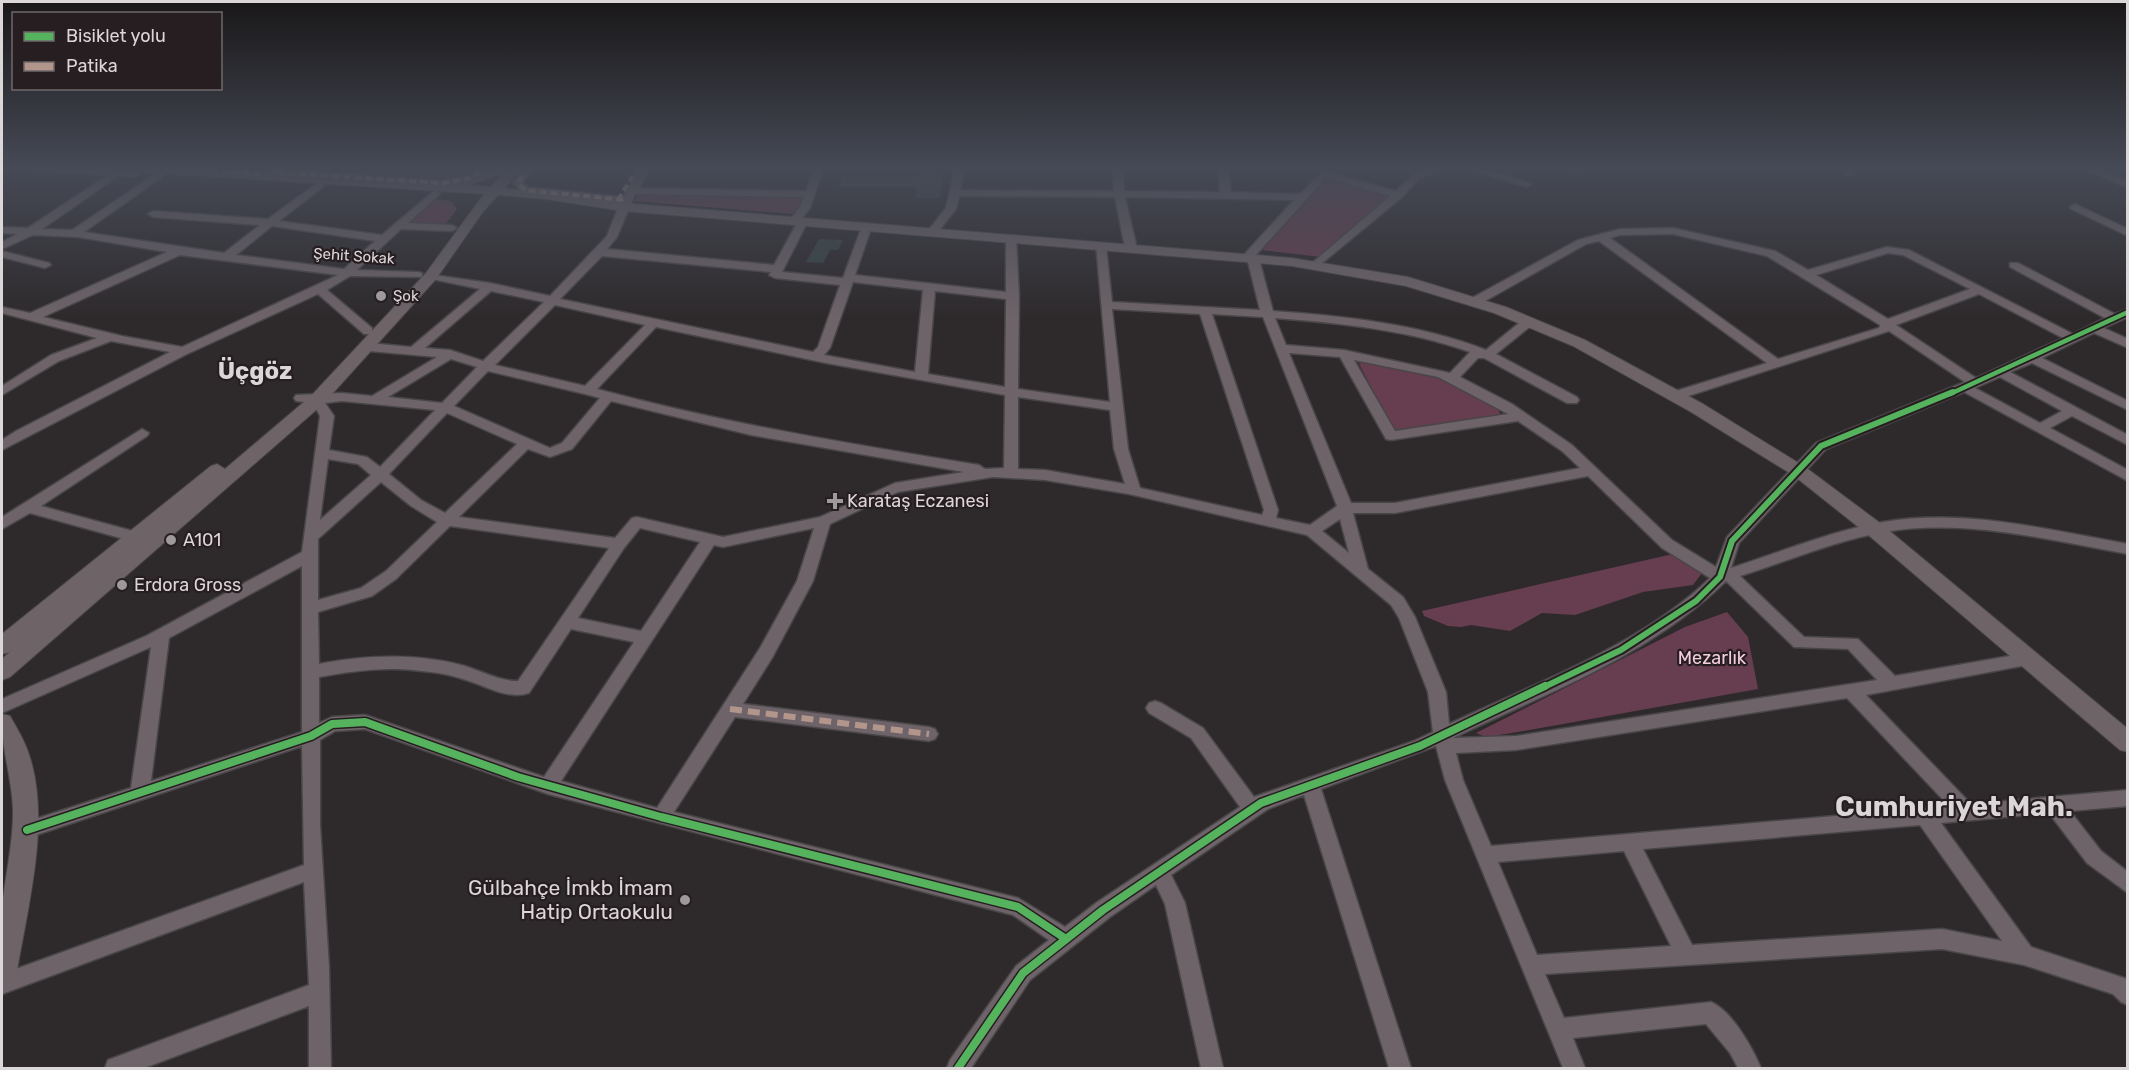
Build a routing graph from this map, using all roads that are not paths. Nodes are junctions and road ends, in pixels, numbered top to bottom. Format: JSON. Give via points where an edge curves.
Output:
{"nodes":[{"id":1,"x":52,"y":217,"type":"edge"},
{"id":2,"x":98,"y":217,"type":"edge"},
{"id":3,"x":191,"y":217,"type":"edge"},
{"id":4,"x":279,"y":217,"type":"edge"},
{"id":5,"x":410,"y":217,"type":"edge"},
{"id":6,"x":462,"y":217,"type":"edge"},
{"id":7,"x":466,"y":217,"type":"edge"},
{"id":8,"x":619,"y":217,"type":"edge"},
{"id":9,"x":765,"y":217,"type":"edge"},
{"id":10,"x":801,"y":217,"type":"edge"},
{"id":11,"x":945,"y":217,"type":"edge"},
{"id":12,"x":1124,"y":217,"type":"edge"},
{"id":13,"x":1286,"y":217,"type":"edge"},
{"id":14,"x":1372,"y":217,"type":"edge"},
{"id":15,"x":2095,"y":217,"type":"edge"},
{"id":16,"x":799,"y":221,"type":"junction"},
{"id":17,"x":271,"y":223,"type":"junction"},
{"id":18,"x":398,"y":226,"type":"junction"},
{"id":19,"x":867,"y":226,"type":"junction"},
{"id":20,"x":452,"y":228,"type":"junction"},
{"id":21,"x":2,"y":230,"type":"edge"},
{"id":22,"x":933,"y":231,"type":"junction"},
{"id":23,"x":30,"y":232,"type":"junction"},
{"id":24,"x":2127,"y":233,"type":"edge"},
{"id":25,"x":74,"y":234,"type":"junction"},
{"id":26,"x":1600,"y":236,"type":"junction"},
{"id":27,"x":1012,"y":238,"type":"junction"},
{"id":28,"x":383,"y":239,"type":"junction"},
{"id":29,"x":2,"y":246,"type":"edge"},
{"id":30,"x":1100,"y":246,"type":"junction"},
{"id":31,"x":1131,"y":248,"type":"junction"},
{"id":32,"x":179,"y":251,"type":"junction"},
{"id":33,"x":599,"y":252,"type":"junction"},
{"id":34,"x":2,"y":254,"type":"edge"},
{"id":35,"x":226,"y":257,"type":"junction"},
{"id":36,"x":1250,"y":259,"type":"junction"},
{"id":37,"x":45,"y":265,"type":"dead end"},
{"id":38,"x":2014,"y":265,"type":"dead end"},
{"id":39,"x":1315,"y":266,"type":"junction"},
{"id":40,"x":778,"y":269,"type":"junction"},
{"id":41,"x":348,"y":273,"type":"junction"},
{"id":42,"x":1808,"y":274,"type":"junction"},
{"id":43,"x":425,"y":276,"type":"junction"},
{"id":44,"x":848,"y":280,"type":"junction"},
{"id":45,"x":490,"y":286,"type":"junction"},
{"id":46,"x":929,"y":287,"type":"junction"},
{"id":47,"x":319,"y":289,"type":"junction"},
{"id":48,"x":1980,"y":290,"type":"junction"},
{"id":49,"x":1013,"y":296,"type":"junction"},
{"id":50,"x":553,"y":301,"type":"junction"},
{"id":51,"x":1474,"y":302,"type":"junction"},
{"id":52,"x":1106,"y":305,"type":"junction"},
{"id":53,"x":2,"y":310,"type":"edge"},
{"id":54,"x":1205,"y":312,"type":"junction"},
{"id":55,"x":2121,"y":315,"type":"edge"},
{"id":56,"x":1268,"y":316,"type":"junction"},
{"id":57,"x":32,"y":317,"type":"junction"},
{"id":58,"x":1528,"y":322,"type":"junction"},
{"id":59,"x":653,"y":323,"type":"junction"},
{"id":60,"x":1887,"y":324,"type":"junction"},
{"id":61,"x":2094,"y":328,"type":"junction"},
{"id":62,"x":110,"y":337,"type":"junction"},
{"id":63,"x":2072,"y":338,"type":"junction"},
{"id":64,"x":369,"y":339,"type":"junction"},
{"id":65,"x":2127,"y":344,"type":"edge"},
{"id":66,"x":1281,"y":348,"type":"junction"},
{"id":67,"x":183,"y":351,"type":"junction"},
{"id":68,"x":414,"y":351,"type":"junction"},
{"id":69,"x":450,"y":354,"type":"junction"},
{"id":70,"x":1344,"y":354,"type":"junction"},
{"id":71,"x":1484,"y":354,"type":"junction"},
{"id":72,"x":816,"y":356,"type":"junction"},
{"id":73,"x":2031,"y":358,"type":"junction"},
{"id":74,"x":1775,"y":363,"type":"junction"},
{"id":75,"x":485,"y":366,"type":"junction"},
{"id":76,"x":2000,"y":372,"type":"junction"},
{"id":77,"x":921,"y":376,"type":"junction"},
{"id":78,"x":1452,"y":378,"type":"junction"},
{"id":79,"x":1969,"y":385,"type":"junction"},
{"id":80,"x":588,"y":391,"type":"junction"},
{"id":81,"x":2,"y":392,"type":"edge"},
{"id":82,"x":1013,"y":394,"type":"junction"},
{"id":83,"x":608,"y":396,"type":"junction"},
{"id":84,"x":1674,"y":396,"type":"junction"},
{"id":85,"x":309,"y":399,"type":"junction"},
{"id":86,"x":1572,"y":399,"type":"dead end"},
{"id":87,"x":374,"y":400,"type":"junction"},
{"id":88,"x":2127,"y":406,"type":"edge"},
{"id":89,"x":445,"y":407,"type":"junction"},
{"id":90,"x":1117,"y":407,"type":"junction"},
{"id":91,"x":2072,"y":411,"type":"junction"},
{"id":92,"x":1521,"y":416,"type":"junction"},
{"id":93,"x":2040,"y":428,"type":"junction"},
{"id":94,"x":142,"y":433,"type":"dead end"},
{"id":95,"x":2127,"y":441,"type":"edge"},
{"id":96,"x":525,"y":444,"type":"junction"},
{"id":97,"x":2,"y":446,"type":"edge"},
{"id":98,"x":322,"y":453,"type":"junction"},
{"id":99,"x":1591,"y":471,"type":"junction"},
{"id":100,"x":1799,"y":471,"type":"junction"},
{"id":101,"x":993,"y":472,"type":"junction"},
{"id":102,"x":1011,"y":473,"type":"junction"},
{"id":103,"x":381,"y":475,"type":"junction"},
{"id":104,"x":2127,"y":476,"type":"edge"},
{"id":105,"x":1134,"y":490,"type":"junction"},
{"id":106,"x":27,"y":507,"type":"junction"},
{"id":107,"x":1345,"y":508,"type":"junction"},
{"id":108,"x":445,"y":520,"type":"junction"},
{"id":109,"x":1268,"y":520,"type":"junction"},
{"id":110,"x":3,"y":521,"type":"edge"},
{"id":111,"x":824,"y":521,"type":"junction"},
{"id":112,"x":1873,"y":528,"type":"junction"},
{"id":113,"x":1312,"y":531,"type":"junction"},
{"id":114,"x":135,"y":537,"type":"junction"},
{"id":115,"x":311,"y":537,"type":"junction"},
{"id":116,"x":710,"y":539,"type":"junction"},
{"id":117,"x":619,"y":544,"type":"junction"},
{"id":118,"x":2127,"y":549,"type":"edge"},
{"id":119,"x":310,"y":555,"type":"junction"},
{"id":120,"x":1361,"y":570,"type":"junction"},
{"id":121,"x":1724,"y":576,"type":"junction"},
{"id":122,"x":310,"y":608,"type":"junction"},
{"id":123,"x":569,"y":622,"type":"junction"},
{"id":124,"x":161,"y":635,"type":"junction"},
{"id":125,"x":644,"y":638,"type":"junction"},
{"id":126,"x":2,"y":646,"type":"edge"},
{"id":127,"x":2027,"y":659,"type":"junction"},
{"id":128,"x":2,"y":671,"type":"edge"},
{"id":129,"x":311,"y":672,"type":"junction"},
{"id":130,"x":1892,"y":684,"type":"junction"},
{"id":131,"x":1851,"y":691,"type":"junction"},
{"id":132,"x":2,"y":706,"type":"edge"},
{"id":133,"x":1155,"y":708,"type":"dead end"},
{"id":134,"x":730,"y":709,"type":"junction"},
{"id":135,"x":2,"y":723,"type":"edge"},
{"id":136,"x":929,"y":734,"type":"dead end"},
{"id":137,"x":311,"y":736,"type":"junction"},
{"id":138,"x":1443,"y":740,"type":"junction"},
{"id":139,"x":2127,"y":743,"type":"edge"},
{"id":140,"x":1310,"y":785,"type":"junction"},
{"id":141,"x":548,"y":786,"type":"junction"},
{"id":142,"x":140,"y":792,"type":"junction"},
{"id":143,"x":2127,"y":798,"type":"edge"},
{"id":144,"x":2053,"y":804,"type":"junction"},
{"id":145,"x":1252,"y":809,"type":"junction"},
{"id":146,"x":1966,"y":812,"type":"junction"},
{"id":147,"x":1924,"y":816,"type":"junction"},
{"id":148,"x":661,"y":817,"type":"junction"},
{"id":149,"x":27,"y":830,"type":"junction"},
{"id":150,"x":1629,"y":842,"type":"junction"},
{"id":151,"x":1485,"y":855,"type":"junction"},
{"id":152,"x":313,"y":870,"type":"junction"},
{"id":153,"x":1160,"y":872,"type":"junction"},
{"id":154,"x":2127,"y":884,"type":"edge"},
{"id":155,"x":1066,"y":939,"type":"junction"},
{"id":156,"x":1686,"y":955,"type":"junction"},
{"id":157,"x":2024,"y":955,"type":"junction"},
{"id":158,"x":1531,"y":965,"type":"junction"},
{"id":159,"x":2,"y":977,"type":"edge"},
{"id":160,"x":2,"y":984,"type":"edge"},
{"id":161,"x":319,"y":992,"type":"junction"},
{"id":162,"x":2127,"y":995,"type":"edge"},
{"id":163,"x":1558,"y":1029,"type":"junction"},
{"id":164,"x":116,"y":1068,"type":"edge"},
{"id":165,"x":320,"y":1068,"type":"edge"},
{"id":166,"x":958,"y":1068,"type":"edge"},
{"id":167,"x":1212,"y":1068,"type":"edge"},
{"id":168,"x":1400,"y":1068,"type":"edge"},
{"id":169,"x":1574,"y":1068,"type":"edge"},
{"id":170,"x":1750,"y":1068,"type":"edge"}],
"edges":[{"from":1,"to":23,"type":"street"},
{"from":2,"to":25,"type":"street"},
{"from":3,"to":17,"type":"street"},
{"from":4,"to":17,"type":"street"},
{"from":5,"to":18,"type":"street"},
{"from":6,"to":20,"type":"main road"},
{"from":7,"to":43,"type":"main road"},
{"from":8,"to":33,"type":"street","via":[[612,237]]},
{"from":9,"to":16,"type":"main road"},
{"from":10,"to":16,"type":"street"},
{"from":11,"to":22,"type":"street"},
{"from":12,"to":31,"type":"street"},
{"from":13,"to":36,"type":"street"},
{"from":14,"to":39,"type":"street"},
{"from":15,"to":24,"type":"street"},
{"from":16,"to":19,"type":"main road"},
{"from":16,"to":40,"type":"street"},
{"from":17,"to":28,"type":"street"},
{"from":17,"to":35,"type":"street"},
{"from":18,"to":20,"type":"street"},
{"from":18,"to":28,"type":"street"},
{"from":19,"to":22,"type":"main road"},
{"from":19,"to":44,"type":"street"},
{"from":20,"to":43,"type":"main road"},
{"from":21,"to":23,"type":"street","name":"Şehit Sokak"},
{"from":22,"to":27,"type":"main road"},
{"from":23,"to":25,"type":"street","name":"Şehit Sokak"},
{"from":23,"to":29,"type":"street"},
{"from":25,"to":32,"type":"street","name":"Şehit Sokak"},
{"from":26,"to":42,"type":"street","via":[[1643,230],[1673,231],[1761,249]]},
{"from":26,"to":51,"type":"street","via":[[1582,242]]},
{"from":26,"to":74,"type":"street"},
{"from":27,"to":30,"type":"main road"},
{"from":27,"to":49,"type":"street"},
{"from":28,"to":41,"type":"street"},
{"from":30,"to":31,"type":"main road"},
{"from":30,"to":52,"type":"street"},
{"from":31,"to":36,"type":"main road"},
{"from":32,"to":35,"type":"street","name":"Şehit Sokak"},
{"from":32,"to":57,"type":"street"},
{"from":33,"to":40,"type":"street"},
{"from":33,"to":50,"type":"street"},
{"from":34,"to":37,"type":"street"},
{"from":35,"to":41,"type":"street","name":"Şehit Sokak"},
{"from":36,"to":39,"type":"main road"},
{"from":36,"to":56,"type":"street"},
{"from":38,"to":55,"type":"street"},
{"from":39,"to":51,"type":"main road","via":[[1408,282]]},
{"from":40,"to":44,"type":"street","via":[[775,275]]},
{"from":41,"to":43,"type":"street","name":"Şehit Sokak"},
{"from":41,"to":47,"type":"street"},
{"from":42,"to":48,"type":"street","via":[[1895,250],[1922,259]]},
{"from":42,"to":60,"type":"street"},
{"from":43,"to":45,"type":"street","name":"Şehit Sokak"},
{"from":43,"to":64,"type":"main road"},
{"from":44,"to":46,"type":"street"},
{"from":44,"to":72,"type":"street","via":[[824,348]]},
{"from":45,"to":50,"type":"street","name":"Şehit Sokak"},
{"from":45,"to":68,"type":"street"},
{"from":46,"to":49,"type":"street"},
{"from":46,"to":77,"type":"street"},
{"from":47,"to":64,"type":"street"},
{"from":47,"to":67,"type":"street"},
{"from":48,"to":60,"type":"street"},
{"from":48,"to":63,"type":"street"},
{"from":49,"to":82,"type":"street"},
{"from":50,"to":59,"type":"street","name":"Şehit Sokak"},
{"from":50,"to":75,"type":"street"},
{"from":51,"to":58,"type":"main road"},
{"from":52,"to":54,"type":"street"},
{"from":52,"to":90,"type":"street"},
{"from":53,"to":57,"type":"street"},
{"from":54,"to":56,"type":"street"},
{"from":54,"to":109,"type":"street","via":[[1271,510]]},
{"from":55,"to":61,"type":"street"},
{"from":56,"to":66,"type":"street"},
{"from":56,"to":71,"type":"street","via":[[1382,326]]},
{"from":57,"to":62,"type":"street"},
{"from":58,"to":71,"type":"street"},
{"from":58,"to":84,"type":"main road","via":[[1579,343]]},
{"from":59,"to":72,"type":"street","name":"Şehit Sokak"},
{"from":59,"to":80,"type":"street"},
{"from":60,"to":74,"type":"street","via":[[1884,330]]},
{"from":60,"to":79,"type":"street"},
{"from":61,"to":63,"type":"street"},
{"from":61,"to":65,"type":"street"},
{"from":62,"to":67,"type":"street"},
{"from":62,"to":81,"type":"street","via":[[55,358]]},
{"from":63,"to":73,"type":"street"},
{"from":64,"to":68,"type":"street"},
{"from":64,"to":85,"type":"main road"},
{"from":66,"to":70,"type":"street"},
{"from":66,"to":107,"type":"street"},
{"from":67,"to":97,"type":"street"},
{"from":68,"to":69,"type":"street"},
{"from":69,"to":75,"type":"street"},
{"from":69,"to":87,"type":"street"},
{"from":70,"to":78,"type":"street"},
{"from":70,"to":92,"type":"street","via":[[1391,436]]},
{"from":71,"to":78,"type":"street","via":[[1474,355]]},
{"from":71,"to":86,"type":"street"},
{"from":72,"to":77,"type":"street","name":"Şehit Sokak"},
{"from":73,"to":76,"type":"street"},
{"from":73,"to":88,"type":"street"},
{"from":74,"to":84,"type":"street"},
{"from":75,"to":80,"type":"street"},
{"from":75,"to":89,"type":"street"},
{"from":76,"to":79,"type":"street"},
{"from":76,"to":91,"type":"street"},
{"from":77,"to":82,"type":"street","name":"Şehit Sokak"},
{"from":78,"to":92,"type":"street"},
{"from":79,"to":93,"type":"street"},
{"from":79,"to":100,"type":"street","via":[[1821,446]]},
{"from":80,"to":83,"type":"street"},
{"from":82,"to":90,"type":"street","name":"Şehit Sokak"},
{"from":82,"to":102,"type":"street"},
{"from":83,"to":96,"type":"street","via":[[567,446],[550,453]]},
{"from":83,"to":101,"type":"street","via":[[681,417],[751,431]]},
{"from":84,"to":100,"type":"main road"},
{"from":85,"to":87,"type":"street"},
{"from":85,"to":98,"type":"street","via":[[327,416]]},
{"from":85,"to":114,"type":"main road"},
{"from":85,"to":128,"type":"main road"},
{"from":87,"to":89,"type":"street"},
{"from":89,"to":96,"type":"street"},
{"from":89,"to":103,"type":"street"},
{"from":90,"to":105,"type":"street","via":[[1121,449]]},
{"from":91,"to":93,"type":"street"},
{"from":91,"to":95,"type":"street"},
{"from":92,"to":99,"type":"street","via":[[1567,448]]},
{"from":93,"to":104,"type":"street"},
{"from":94,"to":106,"type":"street"},
{"from":96,"to":108,"type":"street"},
{"from":98,"to":103,"type":"street","via":[[362,460]]},
{"from":98,"to":115,"type":"street"},
{"from":99,"to":107,"type":"street","via":[[1395,508]]},
{"from":99,"to":121,"type":"street","via":[[1667,543]]},
{"from":100,"to":112,"type":"main road"},
{"from":100,"to":121,"type":"street","via":[[1732,541]]},
{"from":101,"to":102,"type":"street"},
{"from":101,"to":111,"type":"street","via":[[895,488]]},
{"from":102,"to":105,"type":"street"},
{"from":103,"to":108,"type":"street"},
{"from":103,"to":115,"type":"street"},
{"from":105,"to":109,"type":"street"},
{"from":106,"to":110,"type":"street"},
{"from":106,"to":114,"type":"street"},
{"from":107,"to":113,"type":"street"},
{"from":107,"to":120,"type":"street"},
{"from":108,"to":117,"type":"street"},
{"from":108,"to":122,"type":"street","via":[[391,575],[366,592]]},
{"from":109,"to":113,"type":"street"},
{"from":111,"to":116,"type":"street","via":[[723,542]]},
{"from":111,"to":134,"type":"street","via":[[805,581]]},
{"from":112,"to":118,"type":"street","via":[[1954,522]]},
{"from":112,"to":121,"type":"street"},
{"from":112,"to":127,"type":"main road"},
{"from":113,"to":120,"type":"street"},
{"from":114,"to":126,"type":"main road"},
{"from":115,"to":119,"type":"street"},
{"from":116,"to":117,"type":"street","via":[[637,522]]},
{"from":116,"to":125,"type":"street"},
{"from":117,"to":123,"type":"street"},
{"from":119,"to":122,"type":"street"},
{"from":119,"to":124,"type":"street"},
{"from":120,"to":138,"type":"street","via":[[1397,601],[1407,616],[1437,692]]},
{"from":121,"to":130,"type":"street","via":[[1800,643],[1852,643]]},
{"from":121,"to":138,"type":"street","via":[[1696,601],[1621,650]]},
{"from":122,"to":129,"type":"street"},
{"from":123,"to":125,"type":"street"},
{"from":123,"to":129,"type":"street","via":[[523,688],[512,689],[462,672],[410,661],[363,662]]},
{"from":124,"to":132,"type":"street"},
{"from":124,"to":142,"type":"street"},
{"from":125,"to":141,"type":"street"},
{"from":127,"to":130,"type":"street"},
{"from":127,"to":139,"type":"main road"},
{"from":129,"to":137,"type":"street"},
{"from":130,"to":131,"type":"street"},
{"from":131,"to":138,"type":"street","via":[[1516,743]]},
{"from":131,"to":146,"type":"street"},
{"from":133,"to":145,"type":"street","via":[[1197,733]]},
{"from":134,"to":136,"type":"street"},
{"from":134,"to":148,"type":"street"},
{"from":135,"to":149,"type":"main road","via":[[17,755]]},
{"from":137,"to":141,"type":"street","via":[[332,724],[365,722]]},
{"from":137,"to":142,"type":"street"},
{"from":137,"to":152,"type":"street"},
{"from":138,"to":140,"type":"street"},
{"from":138,"to":151,"type":"street","via":[[1454,780]]},
{"from":140,"to":145,"type":"street"},
{"from":140,"to":168,"type":"street"},
{"from":141,"to":148,"type":"street"},
{"from":142,"to":149,"type":"street"},
{"from":143,"to":144,"type":"street"},
{"from":144,"to":146,"type":"street"},
{"from":144,"to":154,"type":"street","via":[[2094,857]]},
{"from":145,"to":153,"type":"street"},
{"from":146,"to":147,"type":"street"},
{"from":147,"to":150,"type":"street"},
{"from":147,"to":157,"type":"street"},
{"from":148,"to":155,"type":"street","via":[[1018,907]]},
{"from":149,"to":159,"type":"main road"},
{"from":150,"to":151,"type":"street"},
{"from":150,"to":156,"type":"street"},
{"from":151,"to":158,"type":"street"},
{"from":152,"to":160,"type":"street"},
{"from":152,"to":161,"type":"street"},
{"from":153,"to":155,"type":"street"},
{"from":153,"to":167,"type":"street","via":[[1175,903]]},
{"from":155,"to":166,"type":"street","via":[[1023,973]]},
{"from":156,"to":157,"type":"street","via":[[1942,939]]},
{"from":156,"to":158,"type":"street"},
{"from":157,"to":162,"type":"street","via":[[2120,986]]},
{"from":158,"to":163,"type":"street"},
{"from":161,"to":164,"type":"street"},
{"from":161,"to":165,"type":"street"},
{"from":163,"to":169,"type":"street"},
{"from":163,"to":170,"type":"street","via":[[1711,1012],[1738,1045]]}]}
